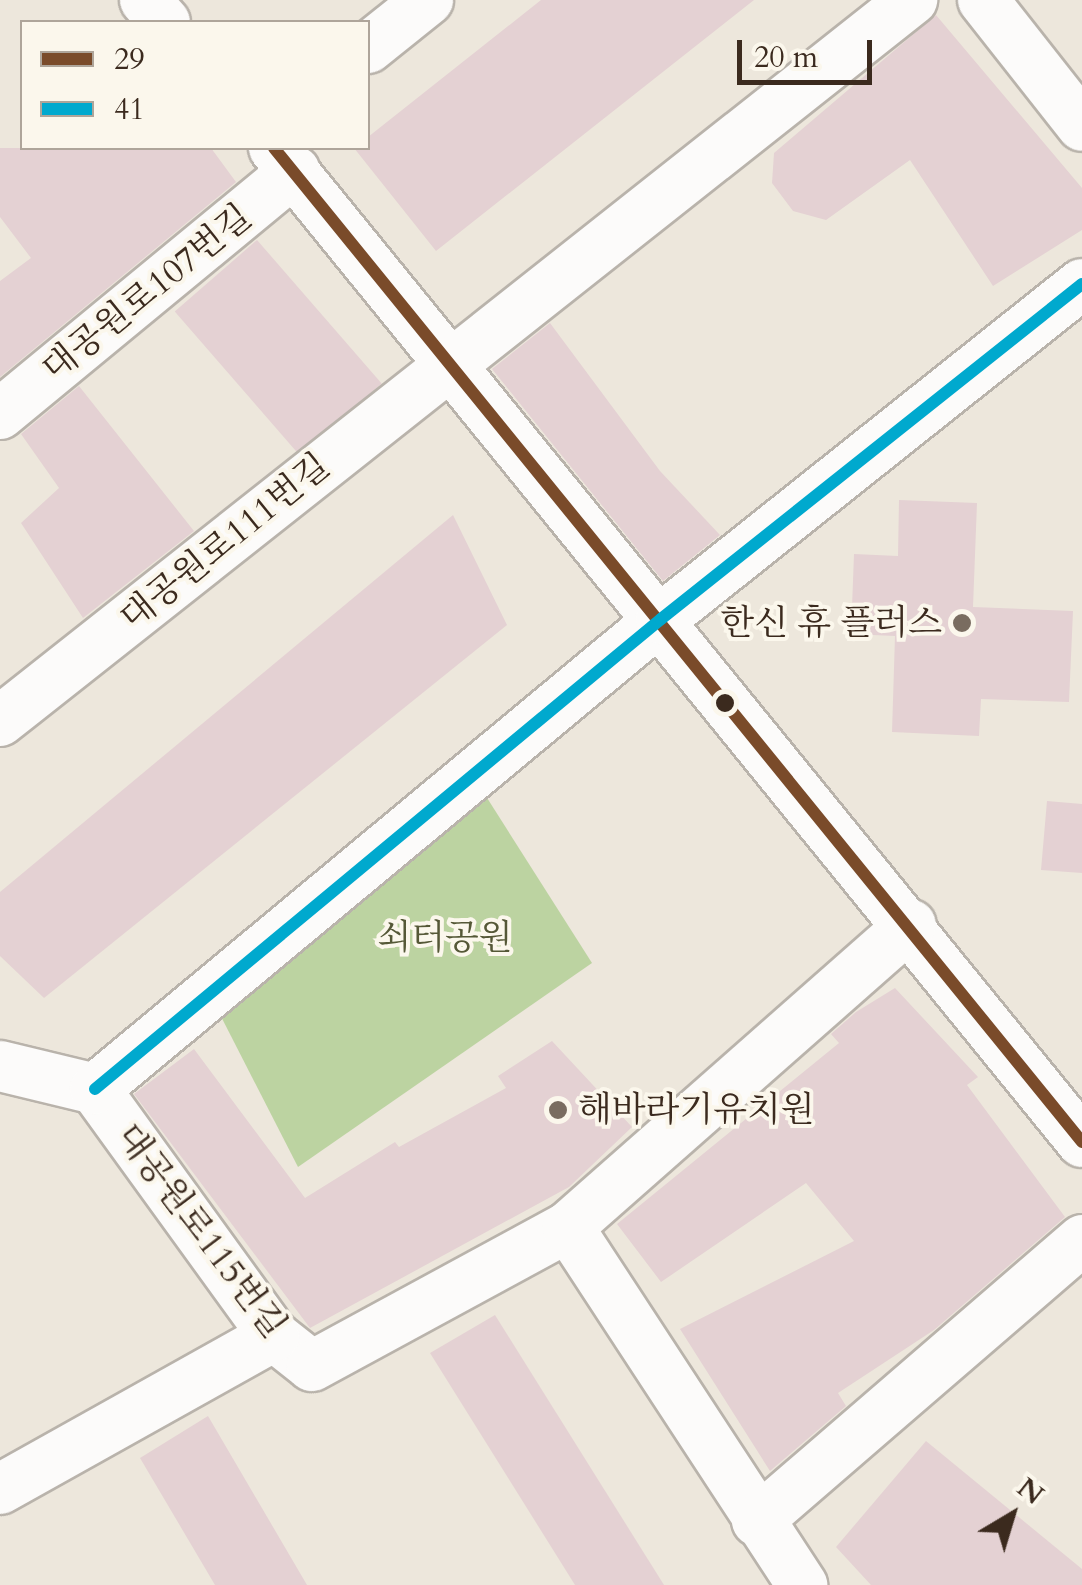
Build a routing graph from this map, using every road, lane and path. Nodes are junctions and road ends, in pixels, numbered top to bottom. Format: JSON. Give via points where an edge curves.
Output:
{"nodes":[{"id":1,"x":145,"y":0,"type":"edge"},
{"id":2,"x":428,"y":0,"type":"edge"},
{"id":3,"x":912,"y":0,"type":"edge"},
{"id":4,"x":984,"y":0,"type":"edge"},
{"id":5,"x":162,"y":20,"type":"edge"},
{"id":6,"x":370,"y":46,"type":"edge"},
{"id":7,"x":1082,"y":126,"type":"edge"},
{"id":8,"x":284,"y":159,"type":"edge"},
{"id":9,"x":1082,"y":284,"type":"edge"},
{"id":10,"x":450,"y":362,"type":"junction"},
{"id":11,"x":0,"y":414,"type":"edge"},
{"id":12,"x":661,"y":619,"type":"junction"},
{"id":13,"x":0,"y":721,"type":"edge"},
{"id":14,"x":911,"y":924,"type":"junction"},
{"id":15,"x":0,"y":1066,"type":"edge"},
{"id":16,"x":95,"y":1089,"type":"junction"},
{"id":17,"x":1082,"y":1142,"type":"edge"},
{"id":18,"x":568,"y":1228,"type":"junction"},
{"id":19,"x":1082,"y":1240,"type":"edge"},
{"id":20,"x":274,"y":1336,"type":"junction"},
{"id":21,"x":0,"y":1489,"type":"edge"},
{"id":22,"x":757,"y":1521,"type":"junction"},
{"id":23,"x":802,"y":1585,"type":"edge"}],
"edges":[{"from":1,"to":5,"type":"street"},
{"from":2,"to":6,"type":"street"},
{"from":3,"to":10,"type":"street","name":"대공원로111번길"},
{"from":4,"to":7,"type":"street"},
{"from":8,"to":10,"type":"street"},
{"from":8,"to":11,"type":"street","name":"대공원로107번길"},
{"from":9,"to":12,"type":"street"},
{"from":10,"to":12,"type":"street"},
{"from":10,"to":13,"type":"street","name":"대공원로111번길"},
{"from":12,"to":14,"type":"street"},
{"from":12,"to":16,"type":"street"},
{"from":14,"to":17,"type":"street"},
{"from":14,"to":18,"type":"street"},
{"from":15,"to":16,"type":"street","name":"대공원로115번길"},
{"from":16,"to":20,"type":"street","name":"대공원로115번길"},
{"from":18,"to":20,"type":"street","name":"대공원로115번길","via":[[312,1366]]},
{"from":18,"to":22,"type":"street"},
{"from":19,"to":22,"type":"street"},
{"from":20,"to":21,"type":"street"},
{"from":22,"to":23,"type":"street"}]}
